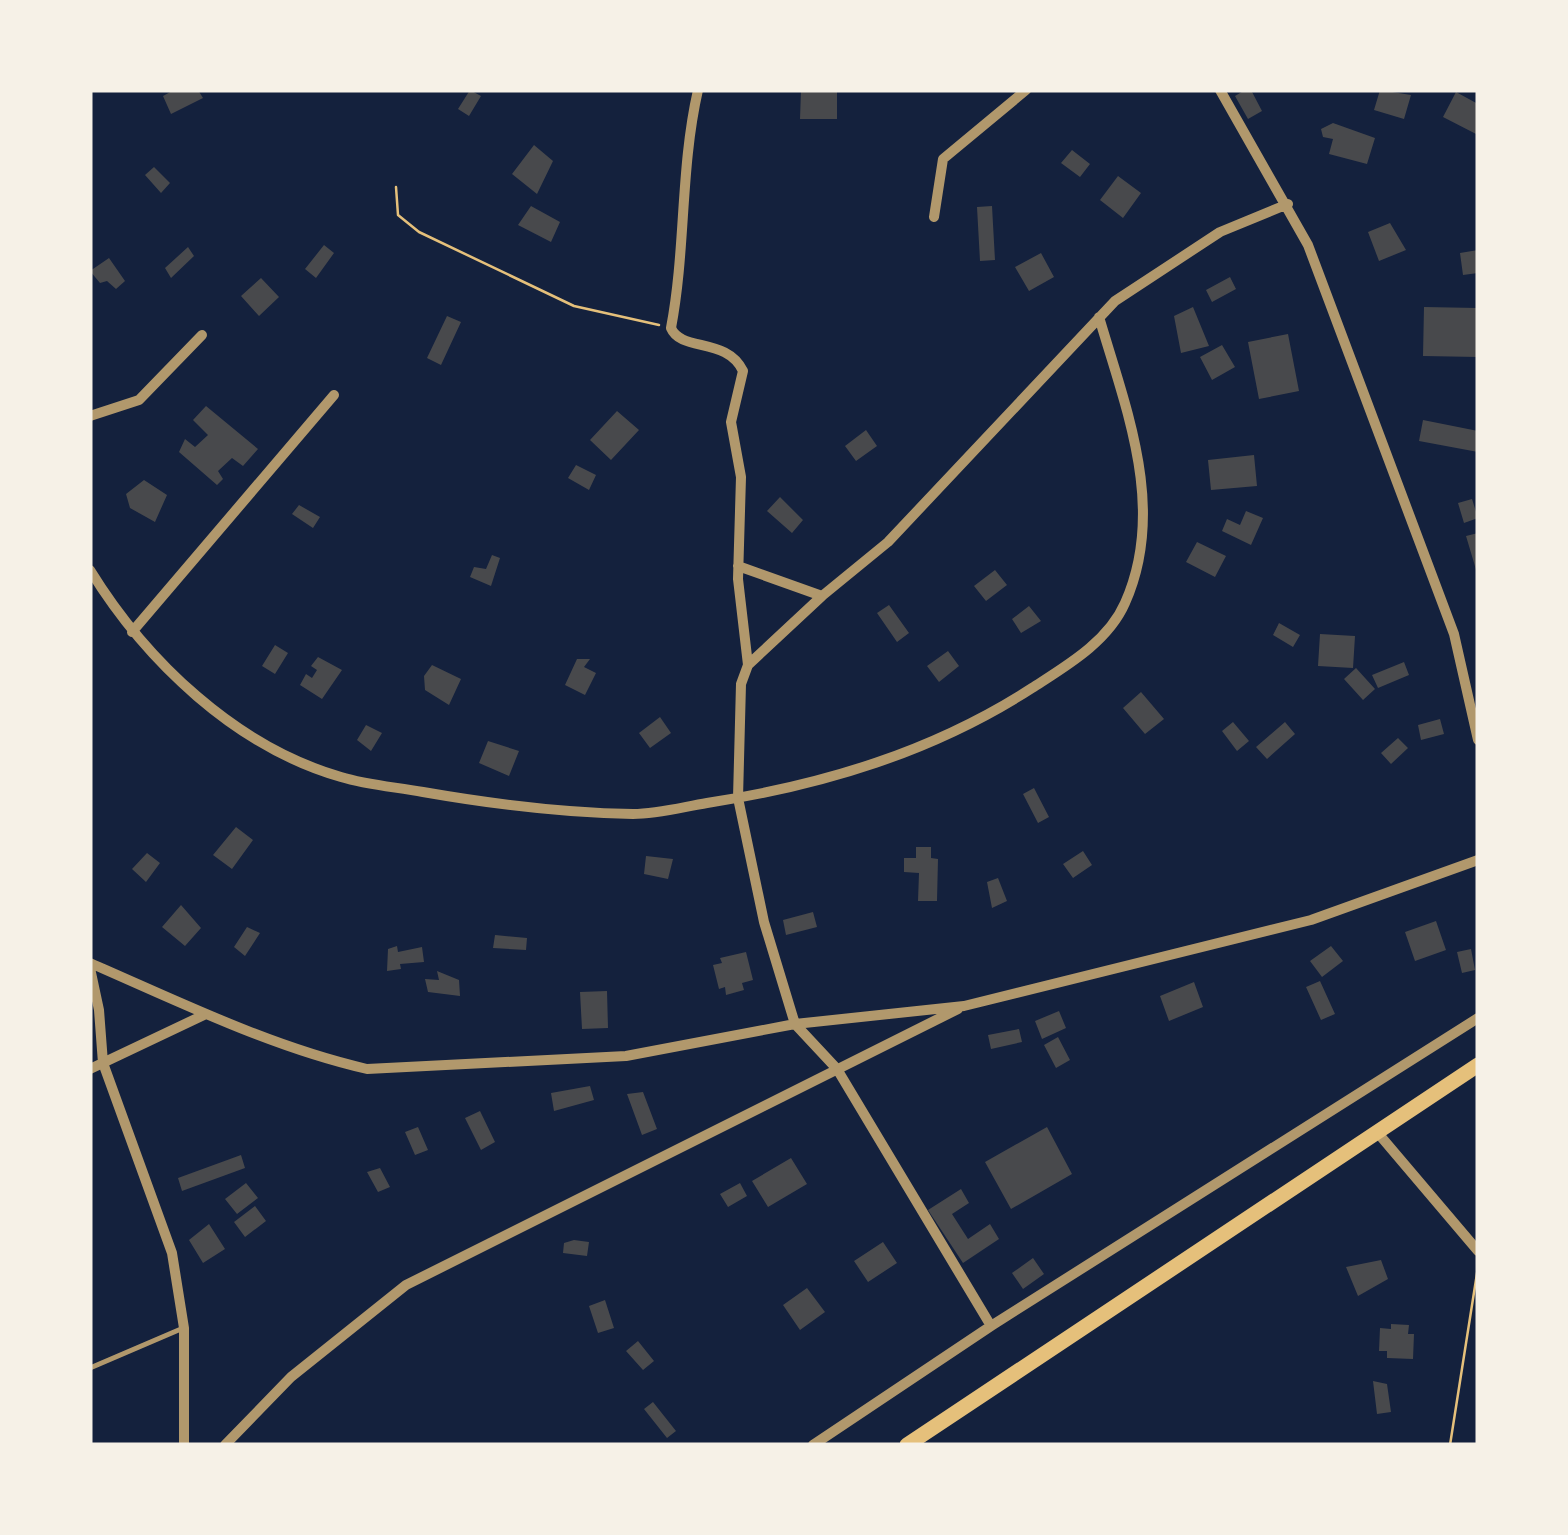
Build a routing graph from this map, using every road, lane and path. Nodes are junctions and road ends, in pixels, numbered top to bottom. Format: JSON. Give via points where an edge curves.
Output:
{"nodes":[{"id":1,"x":698,"y":90,"type":"edge"},
{"id":2,"x":1026,"y":90,"type":"edge"},
{"id":3,"x":1220,"y":90,"type":"edge"},
{"id":4,"x":396,"y":187,"type":"dead end"},
{"id":5,"x":1288,"y":204,"type":"junction"},
{"id":6,"x":934,"y":217,"type":"dead end"},
{"id":7,"x":1099,"y":317,"type":"junction"},
{"id":8,"x":670,"y":328,"type":"junction"},
{"id":9,"x":202,"y":335,"type":"dead end"},
{"id":10,"x":334,"y":395,"type":"dead end"},
{"id":11,"x":90,"y":416,"type":"edge"},
{"id":12,"x":738,"y":566,"type":"junction"},
{"id":13,"x":90,"y":570,"type":"edge"},
{"id":14,"x":822,"y":596,"type":"junction"},
{"id":15,"x":132,"y":632,"type":"junction"},
{"id":16,"x":748,"y":665,"type":"junction"},
{"id":17,"x":1478,"y":740,"type":"edge"},
{"id":18,"x":738,"y":798,"type":"junction"},
{"id":19,"x":1478,"y":860,"type":"edge"},
{"id":20,"x":90,"y":966,"type":"edge"},
{"id":21,"x":964,"y":1006,"type":"junction"},
{"id":22,"x":206,"y":1014,"type":"junction"},
{"id":23,"x":1478,"y":1018,"type":"edge"},
{"id":24,"x":796,"y":1024,"type":"junction"},
{"id":25,"x":103,"y":1063,"type":"junction"},
{"id":26,"x":1478,"y":1065,"type":"edge"},
{"id":27,"x":90,"y":1069,"type":"edge"},
{"id":28,"x":837,"y":1069,"type":"junction"},
{"id":29,"x":1377,"y":1132,"type":"junction"},
{"id":30,"x":1478,"y":1251,"type":"edge"},
{"id":31,"x":1478,"y":1267,"type":"edge"},
{"id":32,"x":991,"y":1326,"type":"junction"},
{"id":33,"x":184,"y":1328,"type":"junction"},
{"id":34,"x":90,"y":1368,"type":"edge"},
{"id":35,"x":184,"y":1445,"type":"edge"},
{"id":36,"x":225,"y":1445,"type":"edge"},
{"id":37,"x":814,"y":1445,"type":"edge"},
{"id":38,"x":908,"y":1445,"type":"edge"},
{"id":39,"x":1450,"y":1445,"type":"edge"}],
"edges":[{"from":1,"to":8,"type":"street"},
{"from":2,"to":6,"type":"street","via":[[943,159]]},
{"from":3,"to":5,"type":"street"},
{"from":4,"to":8,"type":"path","via":[[398,215],[419,232],[574,306]]},
{"from":5,"to":7,"type":"street","via":[[1220,232]]},
{"from":5,"to":17,"type":"street","via":[[1454,634]]},
{"from":7,"to":14,"type":"street","via":[[888,542]]},
{"from":7,"to":18,"type":"street","via":[[1138,450],[1144,513],[1136,576],[1104,635],[976,724],[924,748]]},
{"from":8,"to":12,"type":"street","via":[[679,338],[724,350],[743,371],[731,422],[740,477]]},
{"from":9,"to":11,"type":"street","via":[[140,400]]},
{"from":10,"to":15,"type":"street"},
{"from":12,"to":14,"type":"street"},
{"from":12,"to":16,"type":"street"},
{"from":13,"to":15,"type":"street"},
{"from":14,"to":16,"type":"street"},
{"from":15,"to":18,"type":"street","via":[[230,722],[340,777],[499,806],[637,814]]},
{"from":16,"to":18,"type":"street","via":[[736,721]]},
{"from":18,"to":24,"type":"street","via":[[764,922]]},
{"from":19,"to":21,"type":"street","via":[[1311,920]]},
{"from":20,"to":22,"type":"street"},
{"from":20,"to":25,"type":"street"},
{"from":21,"to":24,"type":"street"},
{"from":21,"to":28,"type":"street"},
{"from":22,"to":24,"type":"street","via":[[367,1068],[626,1056]]},
{"from":22,"to":25,"type":"street"},
{"from":23,"to":32,"type":"street"},
{"from":24,"to":28,"type":"street"},
{"from":25,"to":27,"type":"street"},
{"from":25,"to":33,"type":"street","via":[[172,1253]]},
{"from":26,"to":29,"type":"main road"},
{"from":28,"to":32,"type":"street"},
{"from":28,"to":36,"type":"street","via":[[406,1285],[291,1377]]},
{"from":29,"to":30,"type":"street"},
{"from":29,"to":38,"type":"main road"},
{"from":31,"to":39,"type":"path"},
{"from":32,"to":37,"type":"street"},
{"from":33,"to":34,"type":"lane"},
{"from":33,"to":35,"type":"street"}]}
